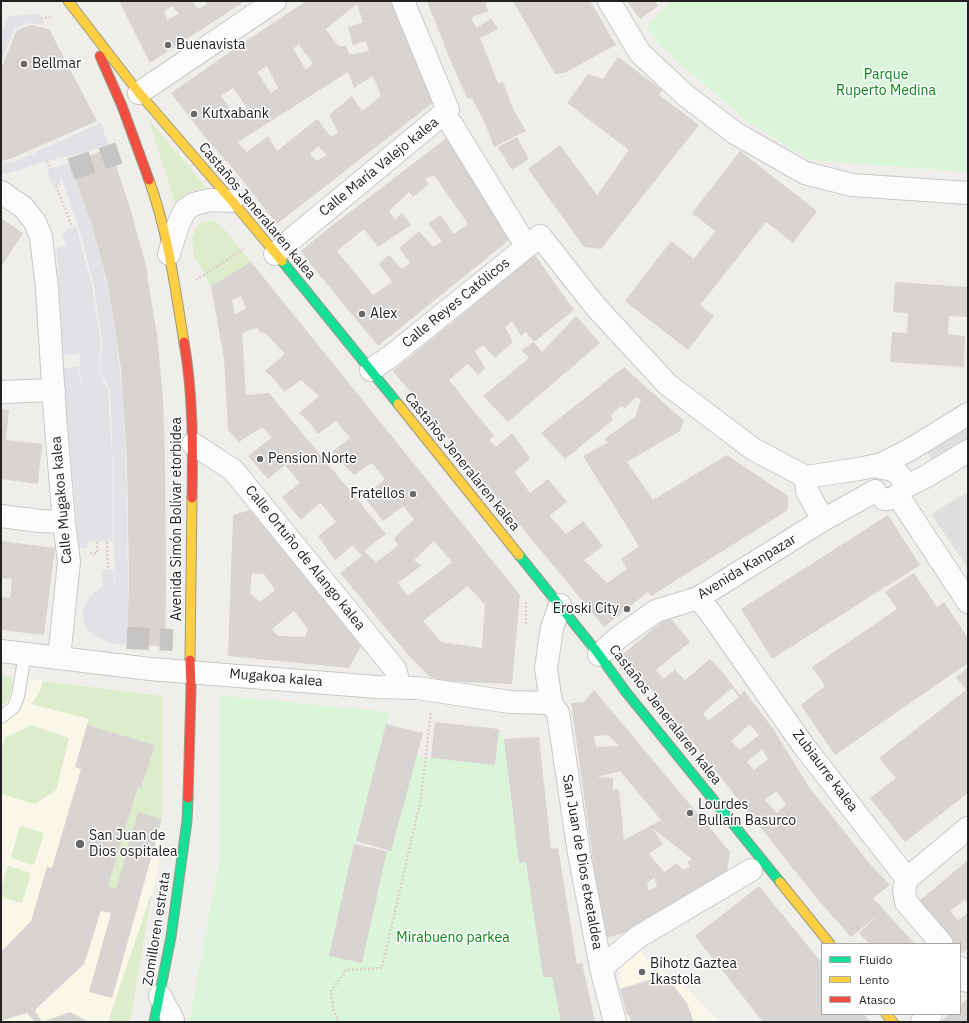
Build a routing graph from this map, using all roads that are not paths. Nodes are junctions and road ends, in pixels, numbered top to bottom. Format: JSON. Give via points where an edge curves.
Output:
{"nodes":[{"id":1,"x":68,"y":1,"type":"edge"},
{"id":2,"x":275,"y":1,"type":"edge"},
{"id":3,"x":404,"y":1,"type":"edge"},
{"id":4,"x":609,"y":1,"type":"edge"},
{"id":5,"x":57,"y":8,"type":"edge"},
{"id":6,"x":80,"y":10,"type":"edge"},
{"id":7,"x":139,"y":92,"type":"junction"},
{"id":8,"x":452,"y":125,"type":"dead end"},
{"id":9,"x":1,"y":192,"type":"edge"},
{"id":10,"x":968,"y":193,"type":"edge"},
{"id":11,"x":232,"y":201,"type":"junction"},
{"id":12,"x":530,"y":236,"type":"junction"},
{"id":13,"x":169,"y":254,"type":"junction"},
{"id":14,"x":275,"y":254,"type":"junction"},
{"id":15,"x":371,"y":370,"type":"junction"},
{"id":16,"x":54,"y":390,"type":"junction"},
{"id":17,"x":1,"y":392,"type":"edge"},
{"id":18,"x":968,"y":414,"type":"edge"},
{"id":19,"x":193,"y":444,"type":"junction"},
{"id":20,"x":968,"y":451,"type":"edge"},
{"id":21,"x":884,"y":469,"type":"junction"},
{"id":22,"x":806,"y":477,"type":"junction"},
{"id":23,"x":875,"y":491,"type":"junction"},
{"id":24,"x":901,"y":492,"type":"junction"},
{"id":25,"x":1,"y":516,"type":"edge"},
{"id":26,"x":823,"y":520,"type":"junction"},
{"id":27,"x":64,"y":522,"type":"junction"},
{"id":28,"x":698,"y":598,"type":"junction"},
{"id":29,"x":968,"y":602,"type":"edge"},
{"id":30,"x":560,"y":605,"type":"junction"},
{"id":31,"x":1,"y":651,"type":"edge"},
{"id":32,"x":25,"y":654,"type":"junction"},
{"id":33,"x":599,"y":655,"type":"junction"},
{"id":34,"x":59,"y":658,"type":"junction"},
{"id":35,"x":190,"y":672,"type":"junction"},
{"id":36,"x":400,"y":687,"type":"junction"},
{"id":37,"x":551,"y":703,"type":"junction"},
{"id":38,"x":1,"y":717,"type":"edge"},
{"id":39,"x":968,"y":828,"type":"edge"},
{"id":40,"x":751,"y":870,"type":"dead end"},
{"id":41,"x":907,"y":879,"type":"junction"},
{"id":42,"x":829,"y":943,"type":"edge"},
{"id":43,"x":941,"y":943,"type":"edge"},
{"id":44,"x":601,"y":968,"type":"junction"},
{"id":45,"x":160,"y":996,"type":"junction"},
{"id":46,"x":930,"y":1015,"type":"edge"},
{"id":47,"x":154,"y":1022,"type":"edge"},
{"id":48,"x":173,"y":1022,"type":"edge"},
{"id":49,"x":615,"y":1022,"type":"edge"},
{"id":50,"x":922,"y":1022,"type":"edge"}],
"edges":[{"from":1,"to":6,"type":"street","name":"Castaños Jeneralaren kalea"},
{"from":2,"to":7,"type":"street"},
{"from":3,"to":14,"type":"street","name":"Calle María Valejo kalea","via":[[448,110]]},
{"from":4,"to":10,"type":"street","via":[[640,53],[685,95],[735,133],[805,173],[852,185]]},
{"from":5,"to":6,"type":"street"},
{"from":6,"to":7,"type":"street","name":"Castaños Jeneralaren kalea"},
{"from":6,"to":13,"type":"street","name":"Avenida Simón Bolívar etorbidea","via":[[122,106],[155,197]]},
{"from":7,"to":11,"type":"street","name":"Castaños Jeneralaren kalea"},
{"from":8,"to":12,"type":"street"},
{"from":9,"to":16,"type":"street","name":"Calle Mugakoa kalea","via":[[23,207],[35,222],[41,237]]},
{"from":11,"to":13,"type":"street","via":[[204,201],[185,210]]},
{"from":11,"to":14,"type":"street","name":"Castaños Jeneralaren kalea"},
{"from":12,"to":15,"type":"street","name":"Calle Reyes Católicos","via":[[391,356]]},
{"from":12,"to":22,"type":"street","via":[[667,384],[753,449]]},
{"from":13,"to":19,"type":"street","name":"Avenida Simón Bolívar etorbidea","via":[[187,360]]},
{"from":14,"to":15,"type":"street","name":"Castaños Jeneralaren kalea"},
{"from":15,"to":30,"type":"street","name":"Castaños Jeneralaren kalea"},
{"from":16,"to":17,"type":"street"},
{"from":16,"to":27,"type":"street","name":"Calle Mugakoa kalea"},
{"from":18,"to":21,"type":"street","via":[[882,464]]},
{"from":19,"to":35,"type":"street","name":"Avenida Simón Bolívar etorbidea"},
{"from":19,"to":36,"type":"street","name":"Calle Ortuño de Alango kalea","via":[[233,470],[395,669]]},
{"from":20,"to":24,"type":"street"},
{"from":21,"to":22,"type":"street"},
{"from":21,"to":23,"type":"street","via":[[875,478]]},
{"from":21,"to":24,"type":"street","via":[[895,472],[902,478]]},
{"from":22,"to":26,"type":"street","via":[[807,491]]},
{"from":23,"to":24,"type":"street","via":[[885,500],[890,500]]},
{"from":23,"to":26,"type":"street","name":"Avenida Kanpazar"},
{"from":24,"to":29,"type":"street"},
{"from":25,"to":27,"type":"street"},
{"from":26,"to":28,"type":"street","name":"Avenida Kanpazar"},
{"from":27,"to":34,"type":"street","name":"Calle Mugakoa kalea","via":[[69,562]]},
{"from":28,"to":33,"type":"street","name":"Avenida Kanpazar","via":[[656,611],[619,637]]},
{"from":28,"to":41,"type":"street","name":"Zubiaurre kalea","via":[[803,745]]},
{"from":30,"to":33,"type":"street","name":"Castaños Jeneralaren kalea"},
{"from":30,"to":37,"type":"street","name":"San Juan de Dios etxetaldea","via":[[552,628],[546,668]]},
{"from":31,"to":32,"type":"street","name":"Mugakoa kalea"},
{"from":32,"to":34,"type":"street","name":"Mugakoa kalea"},
{"from":32,"to":38,"type":"lane","via":[[14,707]]},
{"from":33,"to":42,"type":"street","name":"Castaños Jeneralaren kalea","via":[[626,692]]},
{"from":34,"to":35,"type":"street","name":"Mugakoa kalea"},
{"from":35,"to":36,"type":"street","name":"Mugakoa kalea"},
{"from":35,"to":45,"type":"street","name":"Zomilloren estrata","via":[[187,821]]},
{"from":36,"to":37,"type":"street","name":"Mugakoa kalea","via":[[510,702]]},
{"from":37,"to":44,"type":"street","name":"San Juan de Dios etxetaldea","via":[[558,713],[579,853]]},
{"from":39,"to":41,"type":"street"},
{"from":40,"to":44,"type":"street","via":[[638,937]]},
{"from":41,"to":43,"type":"street","via":[[904,890],[906,902]]},
{"from":44,"to":49,"type":"street","name":"San Juan de Dios etxetaldea"},
{"from":45,"to":47,"type":"street","name":"Zomilloren estrata"},
{"from":45,"to":48,"type":"street"},
{"from":46,"to":50,"type":"street"}]}
